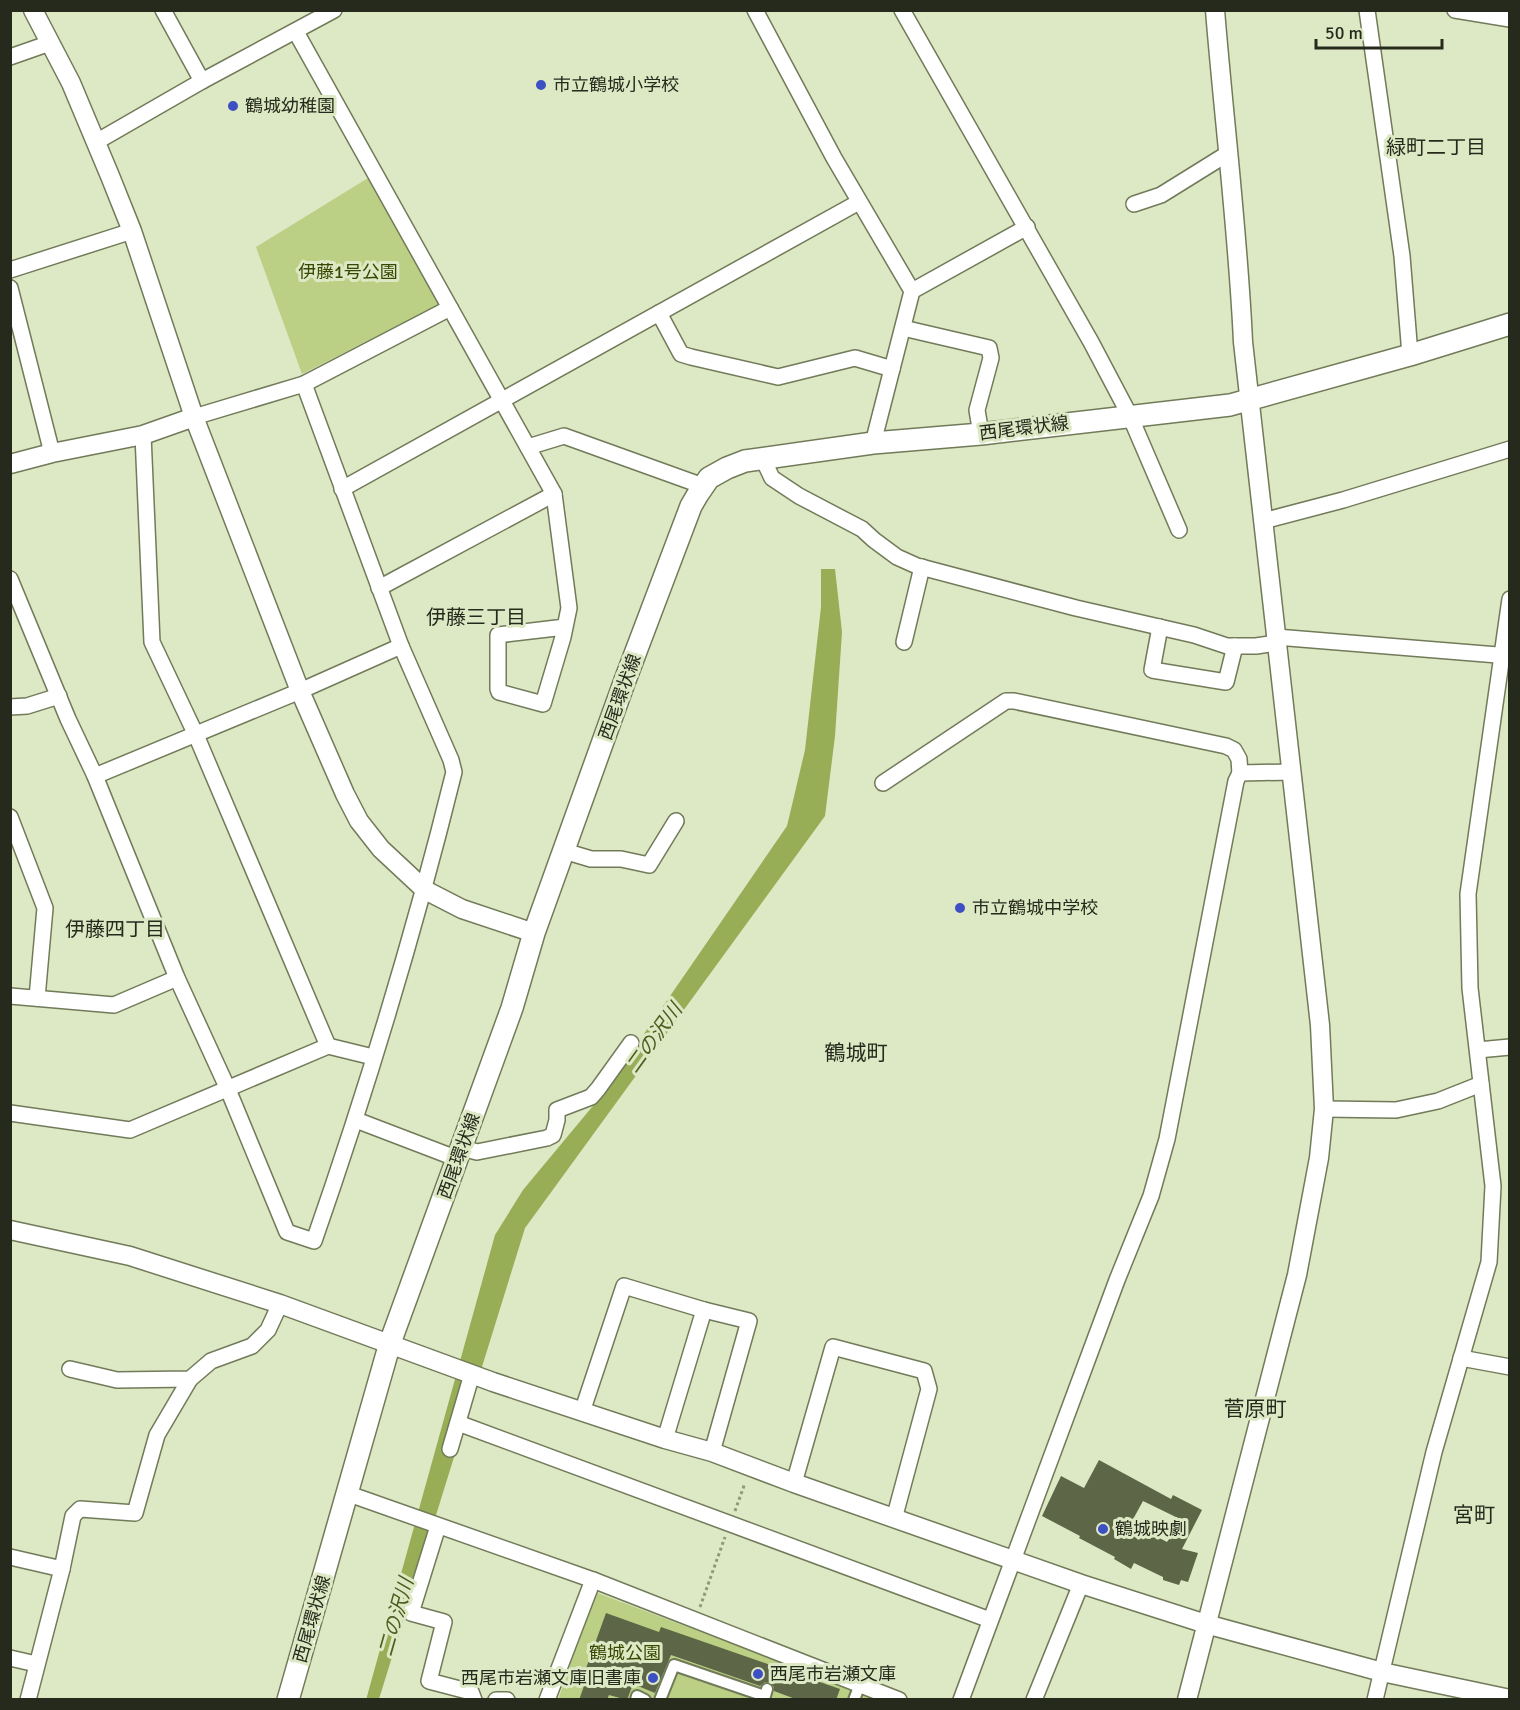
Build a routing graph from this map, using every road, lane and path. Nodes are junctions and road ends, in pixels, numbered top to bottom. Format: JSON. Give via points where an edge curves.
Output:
{"nodes":[{"id":1,"x":33,"y":10,"type":"edge"},
{"id":2,"x":163,"y":10,"type":"edge"},
{"id":3,"x":333,"y":10,"type":"edge"},
{"id":4,"x":755,"y":10,"type":"edge"},
{"id":5,"x":902,"y":10,"type":"edge"},
{"id":6,"x":1215,"y":10,"type":"edge"},
{"id":7,"x":1367,"y":10,"type":"edge"},
{"id":8,"x":1455,"y":10,"type":"edge"},
{"id":9,"x":1509,"y":19,"type":"edge"},
{"id":10,"x":296,"y":32,"type":"junction"},
{"id":11,"x":50,"y":43,"type":"junction"},
{"id":12,"x":10,"y":57,"type":"edge"},
{"id":13,"x":202,"y":81,"type":"junction"},
{"id":14,"x":96,"y":142,"type":"junction"},
{"id":15,"x":1227,"y":153,"type":"junction"},
{"id":16,"x":859,"y":202,"type":"junction"},
{"id":17,"x":1134,"y":204,"type":"dead end"},
{"id":18,"x":1027,"y":227,"type":"junction"},
{"id":19,"x":132,"y":231,"type":"junction"},
{"id":20,"x":10,"y":270,"type":"edge"},
{"id":21,"x":10,"y":288,"type":"edge"},
{"id":22,"x":912,"y":291,"type":"junction"},
{"id":23,"x":450,"y":308,"type":"junction"},
{"id":24,"x":659,"y":313,"type":"junction"},
{"id":25,"x":1509,"y":324,"type":"edge"},
{"id":26,"x":903,"y":328,"type":"junction"},
{"id":27,"x":1410,"y":355,"type":"junction"},
{"id":28,"x":892,"y":369,"type":"junction"},
{"id":29,"x":304,"y":384,"type":"junction"},
{"id":30,"x":1251,"y":400,"type":"junction"},
{"id":31,"x":501,"y":402,"type":"junction"},
{"id":32,"x":1130,"y":416,"type":"junction"},
{"id":33,"x":194,"y":417,"type":"junction"},
{"id":34,"x":981,"y":434,"type":"junction"},
{"id":35,"x":142,"y":435,"type":"junction"},
{"id":36,"x":873,"y":443,"type":"junction"},
{"id":37,"x":528,"y":447,"type":"junction"},
{"id":38,"x":1509,"y":449,"type":"edge"},
{"id":39,"x":52,"y":453,"type":"junction"},
{"id":40,"x":763,"y":459,"type":"junction"},
{"id":41,"x":10,"y":464,"type":"edge"},
{"id":42,"x":703,"y":486,"type":"junction"},
{"id":43,"x":342,"y":489,"type":"junction"},
{"id":44,"x":554,"y":494,"type":"junction"},
{"id":45,"x":1263,"y":521,"type":"junction"},
{"id":46,"x":1179,"y":530,"type":"dead end"},
{"id":47,"x":922,"y":567,"type":"junction"},
{"id":48,"x":10,"y":579,"type":"edge"},
{"id":49,"x":379,"y":588,"type":"junction"},
{"id":50,"x":1509,"y":599,"type":"edge"},
{"id":51,"x":565,"y":627,"type":"junction"},
{"id":52,"x":1160,"y":627,"type":"junction"},
{"id":53,"x":1276,"y":640,"type":"junction"},
{"id":54,"x":904,"y":642,"type":"dead end"},
{"id":55,"x":401,"y":646,"type":"junction"},
{"id":56,"x":1235,"y":646,"type":"junction"},
{"id":57,"x":1506,"y":655,"type":"edge"},
{"id":58,"x":300,"y":691,"type":"junction"},
{"id":59,"x":59,"y":696,"type":"junction"},
{"id":60,"x":10,"y":708,"type":"edge"},
{"id":61,"x":196,"y":735,"type":"junction"},
{"id":62,"x":1290,"y":772,"type":"junction"},
{"id":63,"x":1240,"y":774,"type":"junction"},
{"id":64,"x":95,"y":776,"type":"junction"},
{"id":65,"x":883,"y":783,"type":"dead end"},
{"id":66,"x":10,"y":817,"type":"edge"},
{"id":67,"x":676,"y":821,"type":"dead end"},
{"id":68,"x":564,"y":851,"type":"junction"},
{"id":69,"x":425,"y":890,"type":"junction"},
{"id":70,"x":534,"y":933,"type":"junction"},
{"id":71,"x":177,"y":978,"type":"junction"},
{"id":72,"x":10,"y":996,"type":"edge"},
{"id":73,"x":37,"y":998,"type":"junction"},
{"id":74,"x":631,"y":1043,"type":"dead end"},
{"id":75,"x":328,"y":1046,"type":"junction"},
{"id":76,"x":1509,"y":1047,"type":"edge"},
{"id":77,"x":1478,"y":1050,"type":"junction"},
{"id":78,"x":374,"y":1057,"type":"junction"},
{"id":79,"x":1482,"y":1084,"type":"junction"},
{"id":80,"x":227,"y":1087,"type":"junction"},
{"id":81,"x":1324,"y":1109,"type":"junction"},
{"id":82,"x":10,"y":1113,"type":"edge"},
{"id":83,"x":356,"y":1120,"type":"junction"},
{"id":84,"x":460,"y":1153,"type":"junction"},
{"id":85,"x":10,"y":1230,"type":"edge"},
{"id":86,"x":280,"y":1304,"type":"junction"},
{"id":87,"x":704,"y":1310,"type":"junction"},
{"id":88,"x":390,"y":1343,"type":"junction"},
{"id":89,"x":1461,"y":1358,"type":"junction"},
{"id":90,"x":1509,"y":1367,"type":"edge"},
{"id":91,"x":70,"y":1369,"type":"dead end"},
{"id":92,"x":472,"y":1374,"type":"junction"},
{"id":93,"x":190,"y":1379,"type":"junction"},
{"id":94,"x":582,"y":1412,"type":"junction"},
{"id":95,"x":458,"y":1423,"type":"junction"},
{"id":96,"x":665,"y":1439,"type":"junction"},
{"id":97,"x":450,"y":1449,"type":"dead end"},
{"id":98,"x":712,"y":1452,"type":"junction"},
{"id":99,"x":751,"y":1467,"type":"junction"},
{"id":100,"x":794,"y":1483,"type":"junction"},
{"id":101,"x":349,"y":1494,"type":"junction"},
{"id":102,"x":894,"y":1519,"type":"junction"},
{"id":103,"x":730,"y":1523,"type":"junction"},
{"id":104,"x":438,"y":1526,"type":"junction"},
{"id":105,"x":10,"y":1557,"type":"edge"},
{"id":106,"x":1013,"y":1559,"type":"junction"},
{"id":107,"x":62,"y":1569,"type":"junction"},
{"id":108,"x":593,"y":1580,"type":"junction"},
{"id":109,"x":1081,"y":1584,"type":"junction"},
{"id":110,"x":696,"y":1620,"type":"junction"},
{"id":111,"x":990,"y":1620,"type":"junction"},
{"id":112,"x":1206,"y":1624,"type":"junction"},
{"id":113,"x":10,"y":1658,"type":"edge"},
{"id":114,"x":36,"y":1664,"type":"junction"},
{"id":115,"x":1382,"y":1672,"type":"junction"},
{"id":116,"x":860,"y":1684,"type":"junction"},
{"id":117,"x":768,"y":1696,"type":"edge"},
{"id":118,"x":1509,"y":1699,"type":"edge"},
{"id":119,"x":28,"y":1700,"type":"edge"},
{"id":120,"x":288,"y":1700,"type":"edge"},
{"id":121,"x":474,"y":1700,"type":"edge"},
{"id":122,"x":496,"y":1700,"type":"edge"},
{"id":123,"x":507,"y":1700,"type":"edge"},
{"id":124,"x":547,"y":1700,"type":"edge"},
{"id":125,"x":636,"y":1700,"type":"edge"},
{"id":126,"x":645,"y":1700,"type":"edge"},
{"id":127,"x":660,"y":1700,"type":"edge"},
{"id":128,"x":854,"y":1700,"type":"edge"},
{"id":129,"x":899,"y":1700,"type":"edge"},
{"id":130,"x":961,"y":1700,"type":"edge"},
{"id":131,"x":1034,"y":1700,"type":"edge"},
{"id":132,"x":1187,"y":1700,"type":"edge"},
{"id":133,"x":1375,"y":1700,"type":"edge"}],
"edges":[{"from":1,"to":11,"type":"street"},
{"from":2,"to":13,"type":"street"},
{"from":3,"to":10,"type":"street"},
{"from":4,"to":16,"type":"street"},
{"from":5,"to":18,"type":"street"},
{"from":6,"to":15,"type":"street"},
{"from":7,"to":27,"type":"street","via":[[1402,256]]},
{"from":8,"to":9,"type":"street"},
{"from":10,"to":13,"type":"street"},
{"from":10,"to":23,"type":"street"},
{"from":11,"to":12,"type":"street"},
{"from":11,"to":14,"type":"street"},
{"from":13,"to":14,"type":"street"},
{"from":14,"to":19,"type":"street"},
{"from":15,"to":17,"type":"street","via":[[1161,195]]},
{"from":15,"to":30,"type":"street"},
{"from":16,"to":22,"type":"street"},
{"from":16,"to":24,"type":"street"},
{"from":18,"to":22,"type":"street"},
{"from":18,"to":32,"type":"street"},
{"from":19,"to":20,"type":"street"},
{"from":19,"to":33,"type":"street"},
{"from":21,"to":39,"type":"street"},
{"from":22,"to":26,"type":"street"},
{"from":23,"to":29,"type":"street"},
{"from":23,"to":31,"type":"street"},
{"from":24,"to":28,"type":"street","via":[[681,354],[692,357],[778,377],[855,358]]},
{"from":24,"to":31,"type":"street"},
{"from":25,"to":27,"type":"main road","name":"西尾環状線"},
{"from":26,"to":28,"type":"street"},
{"from":26,"to":34,"type":"street","via":[[989,348],[991,358],[977,410]]},
{"from":27,"to":30,"type":"main road","name":"西尾環状線"},
{"from":28,"to":36,"type":"street"},
{"from":29,"to":33,"type":"street"},
{"from":29,"to":43,"type":"street"},
{"from":30,"to":32,"type":"main road","name":"西尾環状線"},
{"from":30,"to":45,"type":"street"},
{"from":31,"to":37,"type":"street"},
{"from":31,"to":43,"type":"street"},
{"from":32,"to":34,"type":"main road","name":"西尾環状線"},
{"from":32,"to":46,"type":"street"},
{"from":33,"to":35,"type":"street"},
{"from":33,"to":58,"type":"street"},
{"from":34,"to":36,"type":"main road","name":"西尾環状線"},
{"from":35,"to":39,"type":"street"},
{"from":35,"to":61,"type":"street","via":[[152,642]]},
{"from":36,"to":40,"type":"main road","name":"西尾環状線"},
{"from":37,"to":42,"type":"street","via":[[564,436]]},
{"from":37,"to":44,"type":"street"},
{"from":38,"to":45,"type":"street"},
{"from":39,"to":41,"type":"street"},
{"from":40,"to":42,"type":"main road","name":"西尾環状線","via":[[727,468]]},
{"from":40,"to":47,"type":"street","via":[[772,478],[862,529],[897,557]]},
{"from":42,"to":68,"type":"main road","name":"西尾環状線","via":[[691,506]]},
{"from":43,"to":49,"type":"street"},
{"from":44,"to":49,"type":"street"},
{"from":44,"to":51,"type":"street","via":[[569,608]]},
{"from":45,"to":53,"type":"street"},
{"from":47,"to":52,"type":"street"},
{"from":47,"to":54,"type":"street"},
{"from":48,"to":59,"type":"street"},
{"from":49,"to":55,"type":"street"},
{"from":50,"to":57,"type":"street"},
{"from":51,"to":51,"type":"street","via":[[543,704],[499,692],[498,635]]},
{"from":52,"to":56,"type":"street"},
{"from":52,"to":56,"type":"street","via":[[1152,670],[1226,682]]},
{"from":53,"to":56,"type":"street","via":[[1256,646]]},
{"from":53,"to":57,"type":"street"},
{"from":53,"to":62,"type":"street"},
{"from":55,"to":58,"type":"street"},
{"from":55,"to":69,"type":"street","via":[[454,772]]},
{"from":57,"to":77,"type":"street","via":[[1468,894],[1470,988]]},
{"from":58,"to":61,"type":"street"},
{"from":58,"to":69,"type":"street","via":[[359,821],[381,849]]},
{"from":59,"to":60,"type":"street"},
{"from":59,"to":64,"type":"street"},
{"from":61,"to":64,"type":"street"},
{"from":61,"to":75,"type":"street"},
{"from":62,"to":63,"type":"street"},
{"from":62,"to":81,"type":"street","via":[[1320,1025]]},
{"from":63,"to":65,"type":"street","via":[[1239,759],[1226,746],[1014,701],[1006,702]]},
{"from":63,"to":106,"type":"street","via":[[1167,1139],[1151,1196]]},
{"from":64,"to":71,"type":"street"},
{"from":66,"to":73,"type":"street","via":[[45,908]]},
{"from":67,"to":68,"type":"street","via":[[649,865],[621,859],[591,859]]},
{"from":68,"to":70,"type":"main road","name":"西尾環状線"},
{"from":69,"to":70,"type":"street","via":[[462,909]]},
{"from":69,"to":78,"type":"street"},
{"from":70,"to":84,"type":"main road","name":"西尾環状線","via":[[512,1008]]},
{"from":71,"to":73,"type":"street","via":[[114,1005]]},
{"from":71,"to":80,"type":"street"},
{"from":72,"to":73,"type":"street"},
{"from":74,"to":84,"type":"street","via":[[591,1097],[557,1110],[553,1135]]},
{"from":75,"to":78,"type":"street"},
{"from":75,"to":80,"type":"street"},
{"from":76,"to":77,"type":"street"},
{"from":77,"to":79,"type":"street"},
{"from":78,"to":83,"type":"street"},
{"from":79,"to":81,"type":"street","via":[[1438,1101],[1396,1110]]},
{"from":79,"to":89,"type":"street","via":[[1493,1186],[1489,1262]]},
{"from":80,"to":82,"type":"street","via":[[130,1130]]},
{"from":80,"to":83,"type":"street","via":[[287,1232],[314,1240]]},
{"from":81,"to":112,"type":"street","via":[[1297,1275]]},
{"from":83,"to":84,"type":"street"},
{"from":84,"to":88,"type":"main road","name":"西尾環状線"},
{"from":85,"to":86,"type":"street","via":[[130,1256]]},
{"from":86,"to":88,"type":"street"},
{"from":86,"to":93,"type":"street","via":[[268,1330],[252,1346],[211,1361]]},
{"from":87,"to":94,"type":"street","via":[[624,1286]]},
{"from":87,"to":96,"type":"street"},
{"from":87,"to":98,"type":"street","via":[[749,1321]]},
{"from":88,"to":92,"type":"street"},
{"from":88,"to":101,"type":"main road","name":"西尾環状線"},
{"from":89,"to":90,"type":"street"},
{"from":89,"to":115,"type":"street","via":[[1434,1452]]},
{"from":91,"to":93,"type":"street","via":[[117,1380]]},
{"from":92,"to":94,"type":"street"},
{"from":92,"to":95,"type":"street"},
{"from":93,"to":107,"type":"street","via":[[157,1434],[135,1513],[81,1509],[73,1516]]},
{"from":94,"to":96,"type":"street"},
{"from":95,"to":97,"type":"street"},
{"from":95,"to":103,"type":"street"},
{"from":96,"to":98,"type":"street"},
{"from":98,"to":99,"type":"street"},
{"from":99,"to":100,"type":"street"},
{"from":99,"to":103,"type":"path"},
{"from":100,"to":102,"type":"street"},
{"from":100,"to":102,"type":"street","via":[[833,1347],[924,1371],[929,1389]]},
{"from":101,"to":104,"type":"street"},
{"from":101,"to":120,"type":"main road","name":"西尾環状線"},
{"from":102,"to":106,"type":"street"},
{"from":103,"to":110,"type":"path"},
{"from":103,"to":111,"type":"street"},
{"from":104,"to":108,"type":"street"},
{"from":104,"to":121,"type":"street","via":[[411,1613],[444,1622],[429,1682],[471,1692]]},
{"from":105,"to":107,"type":"street"},
{"from":106,"to":109,"type":"street"},
{"from":106,"to":111,"type":"street"},
{"from":107,"to":114,"type":"street"},
{"from":108,"to":110,"type":"street"},
{"from":108,"to":124,"type":"street"},
{"from":109,"to":112,"type":"street"},
{"from":109,"to":131,"type":"street"},
{"from":110,"to":116,"type":"street"},
{"from":111,"to":130,"type":"street"},
{"from":112,"to":115,"type":"street"},
{"from":112,"to":132,"type":"street"},
{"from":113,"to":114,"type":"street"},
{"from":114,"to":119,"type":"street"},
{"from":115,"to":118,"type":"street"},
{"from":115,"to":133,"type":"street"},
{"from":116,"to":128,"type":"street"},
{"from":116,"to":129,"type":"street"},
{"from":117,"to":127,"type":"street","via":[[674,1665]]},
{"from":122,"to":123,"type":"street"},
{"from":125,"to":126,"type":"street","via":[[637,1696]]}]}
